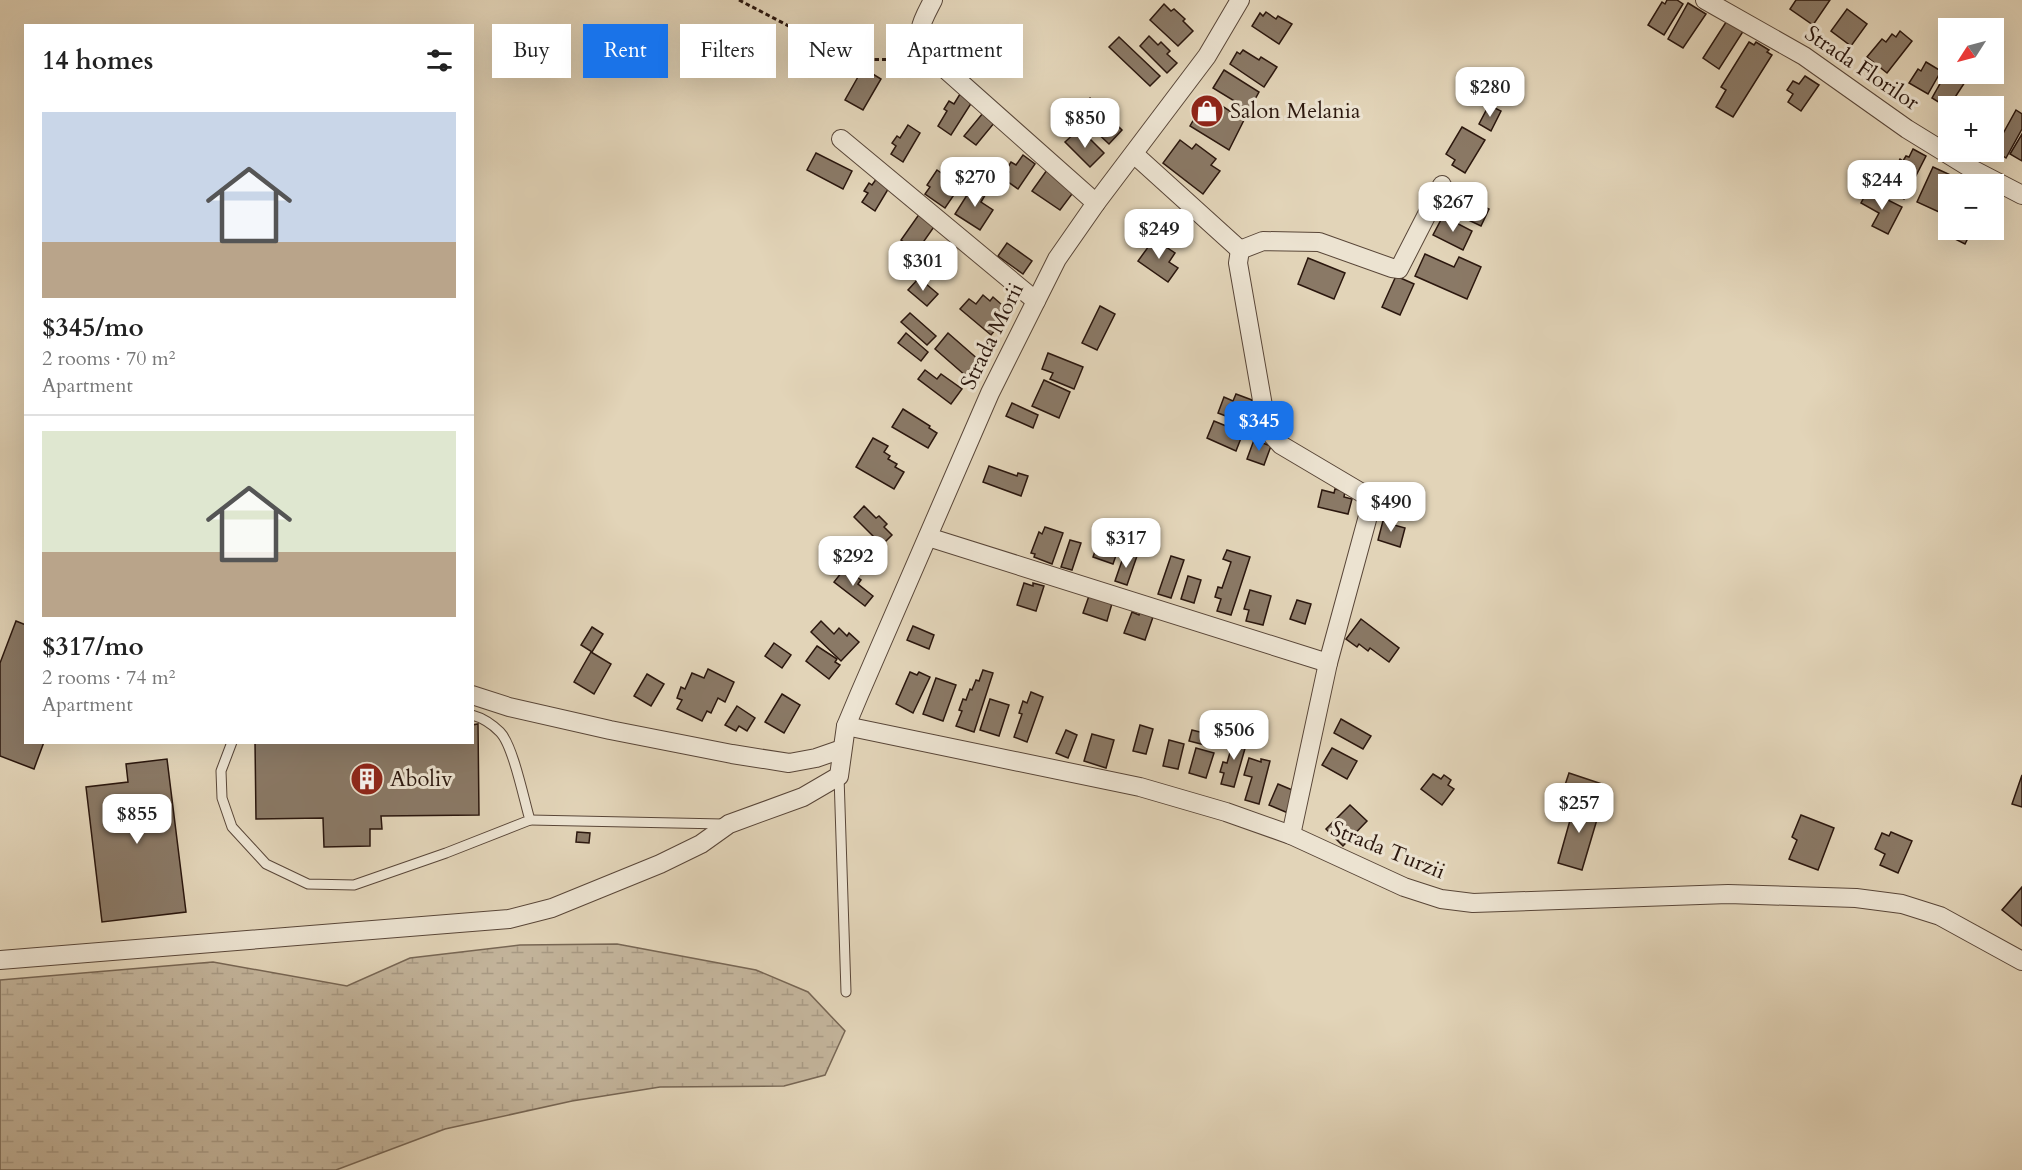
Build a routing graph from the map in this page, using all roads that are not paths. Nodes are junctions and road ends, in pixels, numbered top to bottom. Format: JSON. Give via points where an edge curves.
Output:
{"nodes":[{"id":1,"x":933,"y":0,"type":"edge"},
{"id":2,"x":1240,"y":0,"type":"edge"},
{"id":3,"x":1705,"y":0,"type":"edge"},
{"id":4,"x":841,"y":139,"type":"dead end"},
{"id":5,"x":1134,"y":154,"type":"junction"},
{"id":6,"x":1442,"y":185,"type":"dead end"},
{"id":7,"x":2022,"y":195,"type":"edge"},
{"id":8,"x":1096,"y":203,"type":"junction"},
{"id":9,"x":1240,"y":250,"type":"junction"},
{"id":10,"x":1036,"y":301,"type":"junction"},
{"id":11,"x":928,"y":537,"type":"junction"},
{"id":12,"x":1328,"y":663,"type":"junction"},
{"id":13,"x":474,"y":696,"type":"edge"},
{"id":14,"x":474,"y":716,"type":"edge"},
{"id":15,"x":846,"y":726,"type":"junction"},
{"id":16,"x":231,"y":744,"type":"edge"},
{"id":17,"x":842,"y":749,"type":"junction"},
{"id":18,"x":839,"y":776,"type":"junction"},
{"id":19,"x":530,"y":820,"type":"junction"},
{"id":20,"x":729,"y":824,"type":"junction"},
{"id":21,"x":1291,"y":836,"type":"junction"},
{"id":22,"x":2020,"y":955,"type":"edge"},
{"id":23,"x":0,"y":960,"type":"edge"},
{"id":24,"x":846,"y":992,"type":"dead end"}],
"edges":[{"from":1,"to":8,"type":"street","via":[[919,31],[926,52]]},
{"from":2,"to":5,"type":"street","name":"Strada Morii","via":[[1207,56]]},
{"from":3,"to":7,"type":"street","name":"Strada Florilor","via":[[1804,56],[1907,129]]},
{"from":4,"to":10,"type":"street"},
{"from":5,"to":8,"type":"street","name":"Strada Morii"},
{"from":5,"to":9,"type":"street"},
{"from":6,"to":9,"type":"street","via":[[1399,269],[1319,242],[1263,241]]},
{"from":8,"to":10,"type":"street","name":"Strada Morii","via":[[1057,259]]},
{"from":9,"to":12,"type":"street","via":[[1238,263],[1271,434],[1281,446],[1362,493],[1371,506]]},
{"from":10,"to":11,"type":"street","name":"Strada Morii","via":[[990,393]]},
{"from":11,"to":12,"type":"street"},
{"from":11,"to":15,"type":"street","name":"Strada Morii"},
{"from":12,"to":21,"type":"street"},
{"from":13,"to":17,"type":"street","via":[[610,730],[789,763]]},
{"from":14,"to":19,"type":"lane","via":[[501,733]]},
{"from":15,"to":17,"type":"street","name":"Strada Morii"},
{"from":15,"to":21,"type":"street","name":"Strada Turzii","via":[[1140,787]]},
{"from":16,"to":19,"type":"lane","via":[[221,771],[222,798],[232,827],[266,864],[308,884],[354,885]]},
{"from":17,"to":18,"type":"street","name":"Strada Morii"},
{"from":18,"to":20,"type":"street","via":[[802,797]]},
{"from":18,"to":24,"type":"lane"},
{"from":19,"to":20,"type":"lane"},
{"from":20,"to":23,"type":"street","via":[[701,844],[660,864],[552,908],[509,919]]},
{"from":21,"to":22,"type":"street","name":"Strada Turzii","via":[[1404,887],[1441,898],[1473,903],[1728,894],[1856,898],[1902,904],[1940,916]]}]}
